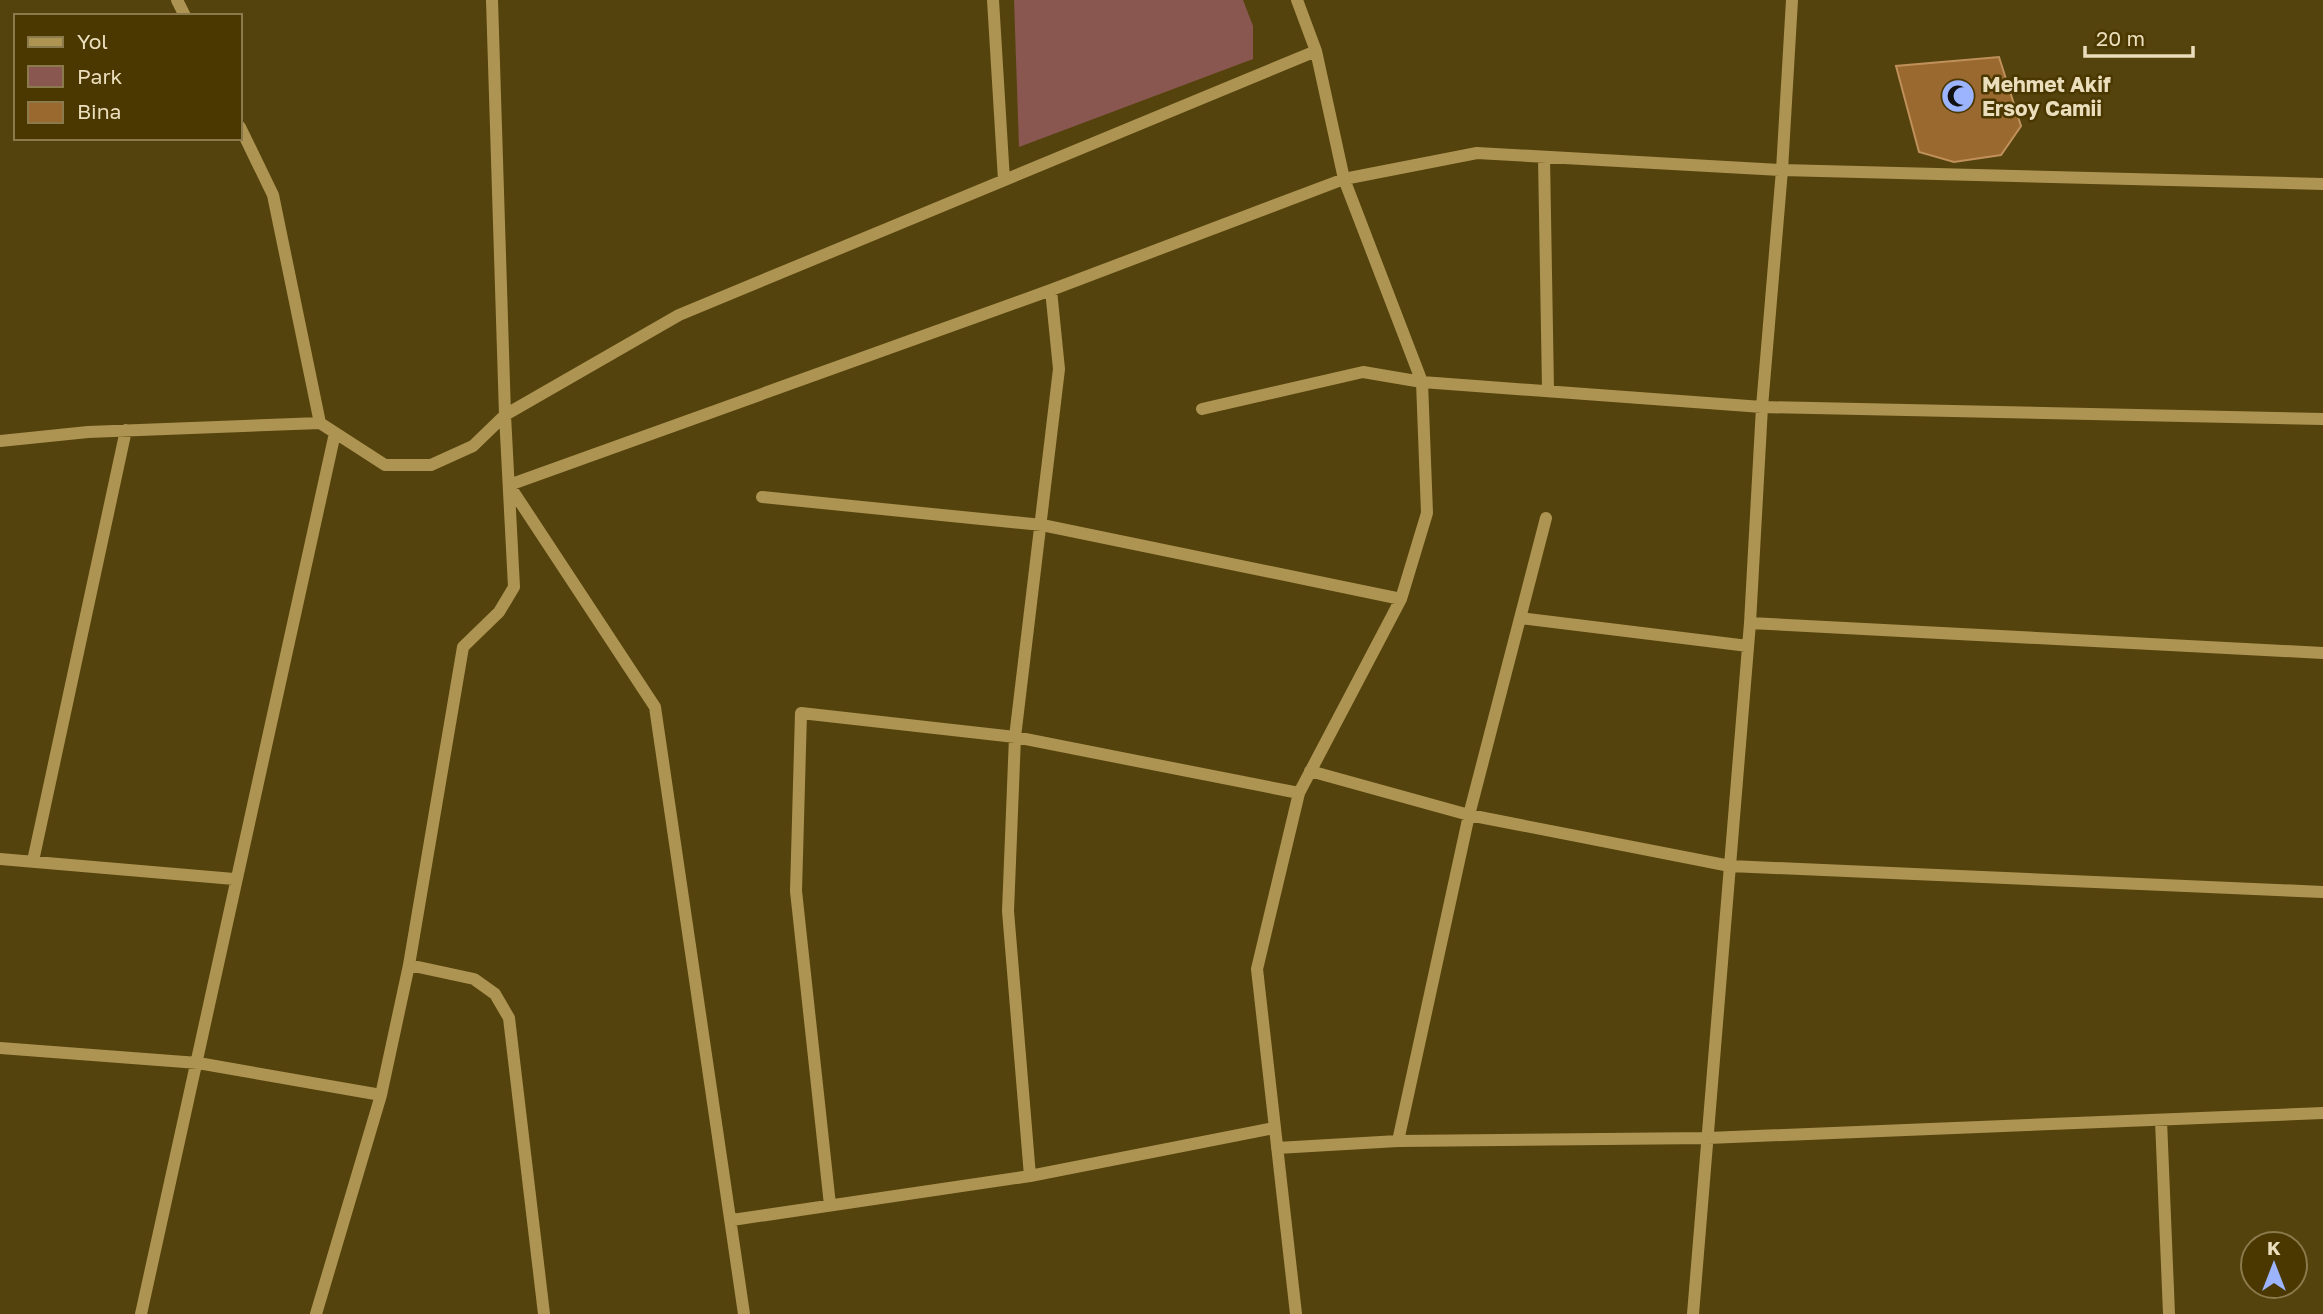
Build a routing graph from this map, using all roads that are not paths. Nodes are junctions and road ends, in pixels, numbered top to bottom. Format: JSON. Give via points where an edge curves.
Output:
{"nodes":[{"id":1,"x":492,"y":0,"type":"edge"},
{"id":2,"x":993,"y":0,"type":"edge"},
{"id":3,"x":1297,"y":0,"type":"edge"},
{"id":4,"x":1792,"y":0,"type":"edge"},
{"id":5,"x":1316,"y":51,"type":"junction"},
{"id":6,"x":242,"y":131,"type":"edge"},
{"id":7,"x":1544,"y":157,"type":"junction"},
{"id":8,"x":1783,"y":170,"type":"junction"},
{"id":9,"x":1344,"y":179,"type":"junction"},
{"id":10,"x":1004,"y":180,"type":"junction"},
{"id":11,"x":2323,"y":184,"type":"edge"},
{"id":12,"x":1051,"y":290,"type":"junction"},
{"id":13,"x":1422,"y":382,"type":"junction"},
{"id":14,"x":1548,"y":389,"type":"junction"},
{"id":15,"x":1762,"y":407,"type":"junction"},
{"id":16,"x":1202,"y":409,"type":"dead end"},
{"id":17,"x":505,"y":415,"type":"junction"},
{"id":18,"x":2323,"y":419,"type":"edge"},
{"id":19,"x":320,"y":423,"type":"junction"},
{"id":20,"x":126,"y":430,"type":"junction"},
{"id":21,"x":335,"y":433,"type":"junction"},
{"id":22,"x":0,"y":441,"type":"edge"},
{"id":23,"x":509,"y":485,"type":"junction"},
{"id":24,"x":762,"y":497,"type":"dead end"},
{"id":25,"x":1546,"y":518,"type":"dead end"},
{"id":26,"x":1042,"y":525,"type":"junction"},
{"id":27,"x":1401,"y":599,"type":"junction"},
{"id":28,"x":1520,"y":618,"type":"junction"},
{"id":29,"x":1750,"y":623,"type":"junction"},
{"id":30,"x":1748,"y":646,"type":"junction"},
{"id":31,"x":2323,"y":653,"type":"edge"},
{"id":32,"x":1015,"y":737,"type":"junction"},
{"id":33,"x":1310,"y":771,"type":"junction"},
{"id":34,"x":1299,"y":793,"type":"junction"},
{"id":35,"x":1469,"y":815,"type":"junction"},
{"id":36,"x":0,"y":859,"type":"edge"},
{"id":37,"x":33,"y":861,"type":"junction"},
{"id":38,"x":1730,"y":866,"type":"junction"},
{"id":39,"x":234,"y":879,"type":"junction"},
{"id":40,"x":2323,"y":892,"type":"edge"},
{"id":41,"x":409,"y":965,"type":"junction"},
{"id":42,"x":0,"y":1049,"type":"edge"},
{"id":43,"x":198,"y":1063,"type":"junction"},
{"id":44,"x":381,"y":1095,"type":"junction"},
{"id":45,"x":2323,"y":1113,"type":"edge"},
{"id":46,"x":2161,"y":1120,"type":"junction"},
{"id":47,"x":1274,"y":1128,"type":"junction"},
{"id":48,"x":1708,"y":1138,"type":"junction"},
{"id":49,"x":1398,"y":1140,"type":"junction"},
{"id":50,"x":1277,"y":1148,"type":"junction"},
{"id":51,"x":1030,"y":1176,"type":"junction"},
{"id":52,"x":830,"y":1205,"type":"junction"},
{"id":53,"x":732,"y":1220,"type":"junction"},
{"id":54,"x":141,"y":1314,"type":"edge"},
{"id":55,"x":316,"y":1314,"type":"edge"},
{"id":56,"x":544,"y":1314,"type":"edge"},
{"id":57,"x":744,"y":1314,"type":"edge"},
{"id":58,"x":1296,"y":1314,"type":"edge"},
{"id":59,"x":1693,"y":1314,"type":"edge"},
{"id":60,"x":2169,"y":1314,"type":"edge"}],
"edges":[{"from":1,"to":17,"type":"street"},
{"from":2,"to":10,"type":"street"},
{"from":3,"to":5,"type":"street"},
{"from":4,"to":8,"type":"street"},
{"from":5,"to":9,"type":"street"},
{"from":5,"to":10,"type":"street"},
{"from":6,"to":19,"type":"street","via":[[273,195]]},
{"from":7,"to":8,"type":"street"},
{"from":7,"to":9,"type":"street","via":[[1477,153]]},
{"from":7,"to":14,"type":"street"},
{"from":8,"to":11,"type":"street"},
{"from":8,"to":15,"type":"street"},
{"from":9,"to":12,"type":"street"},
{"from":9,"to":13,"type":"street"},
{"from":10,"to":17,"type":"street","via":[[679,315]]},
{"from":12,"to":23,"type":"street"},
{"from":12,"to":26,"type":"street","via":[[1059,369]]},
{"from":13,"to":14,"type":"street"},
{"from":13,"to":16,"type":"street","via":[[1363,372]]},
{"from":13,"to":27,"type":"street","via":[[1427,513]]},
{"from":14,"to":15,"type":"street"},
{"from":15,"to":18,"type":"street"},
{"from":15,"to":29,"type":"street"},
{"from":17,"to":21,"type":"street","via":[[472,446],[431,465],[385,465]]},
{"from":17,"to":23,"type":"street"},
{"from":19,"to":20,"type":"street"},
{"from":19,"to":21,"type":"street"},
{"from":20,"to":22,"type":"street"},
{"from":20,"to":37,"type":"street"},
{"from":21,"to":39,"type":"street"},
{"from":23,"to":41,"type":"street","via":[[514,587],[499,612],[463,647]]},
{"from":23,"to":53,"type":"street","via":[[655,706]]},
{"from":24,"to":26,"type":"street"},
{"from":25,"to":28,"type":"street"},
{"from":26,"to":27,"type":"street"},
{"from":26,"to":32,"type":"street"},
{"from":27,"to":33,"type":"street"},
{"from":28,"to":30,"type":"street"},
{"from":28,"to":35,"type":"street"},
{"from":29,"to":30,"type":"street"},
{"from":29,"to":31,"type":"street"},
{"from":30,"to":38,"type":"street"},
{"from":32,"to":34,"type":"street"},
{"from":32,"to":51,"type":"street","via":[[1009,911]]},
{"from":32,"to":52,"type":"street","via":[[800,713],[796,891]]},
{"from":33,"to":34,"type":"street"},
{"from":33,"to":35,"type":"street"},
{"from":34,"to":47,"type":"street","via":[[1257,969]]},
{"from":35,"to":38,"type":"street"},
{"from":35,"to":49,"type":"street"},
{"from":36,"to":37,"type":"street"},
{"from":37,"to":39,"type":"street"},
{"from":38,"to":40,"type":"street"},
{"from":38,"to":48,"type":"street"},
{"from":39,"to":43,"type":"street"},
{"from":41,"to":44,"type":"street"},
{"from":41,"to":56,"type":"street","via":[[474,979],[495,994],[509,1018]]},
{"from":42,"to":43,"type":"street"},
{"from":43,"to":44,"type":"street"},
{"from":43,"to":54,"type":"street"},
{"from":44,"to":55,"type":"street"},
{"from":45,"to":46,"type":"street"},
{"from":46,"to":48,"type":"street"},
{"from":46,"to":60,"type":"street"},
{"from":47,"to":50,"type":"street"},
{"from":47,"to":51,"type":"street"},
{"from":48,"to":49,"type":"street"},
{"from":48,"to":59,"type":"street"},
{"from":49,"to":50,"type":"street"},
{"from":50,"to":58,"type":"street"},
{"from":51,"to":52,"type":"street"},
{"from":52,"to":53,"type":"street"},
{"from":53,"to":57,"type":"street"}]}
